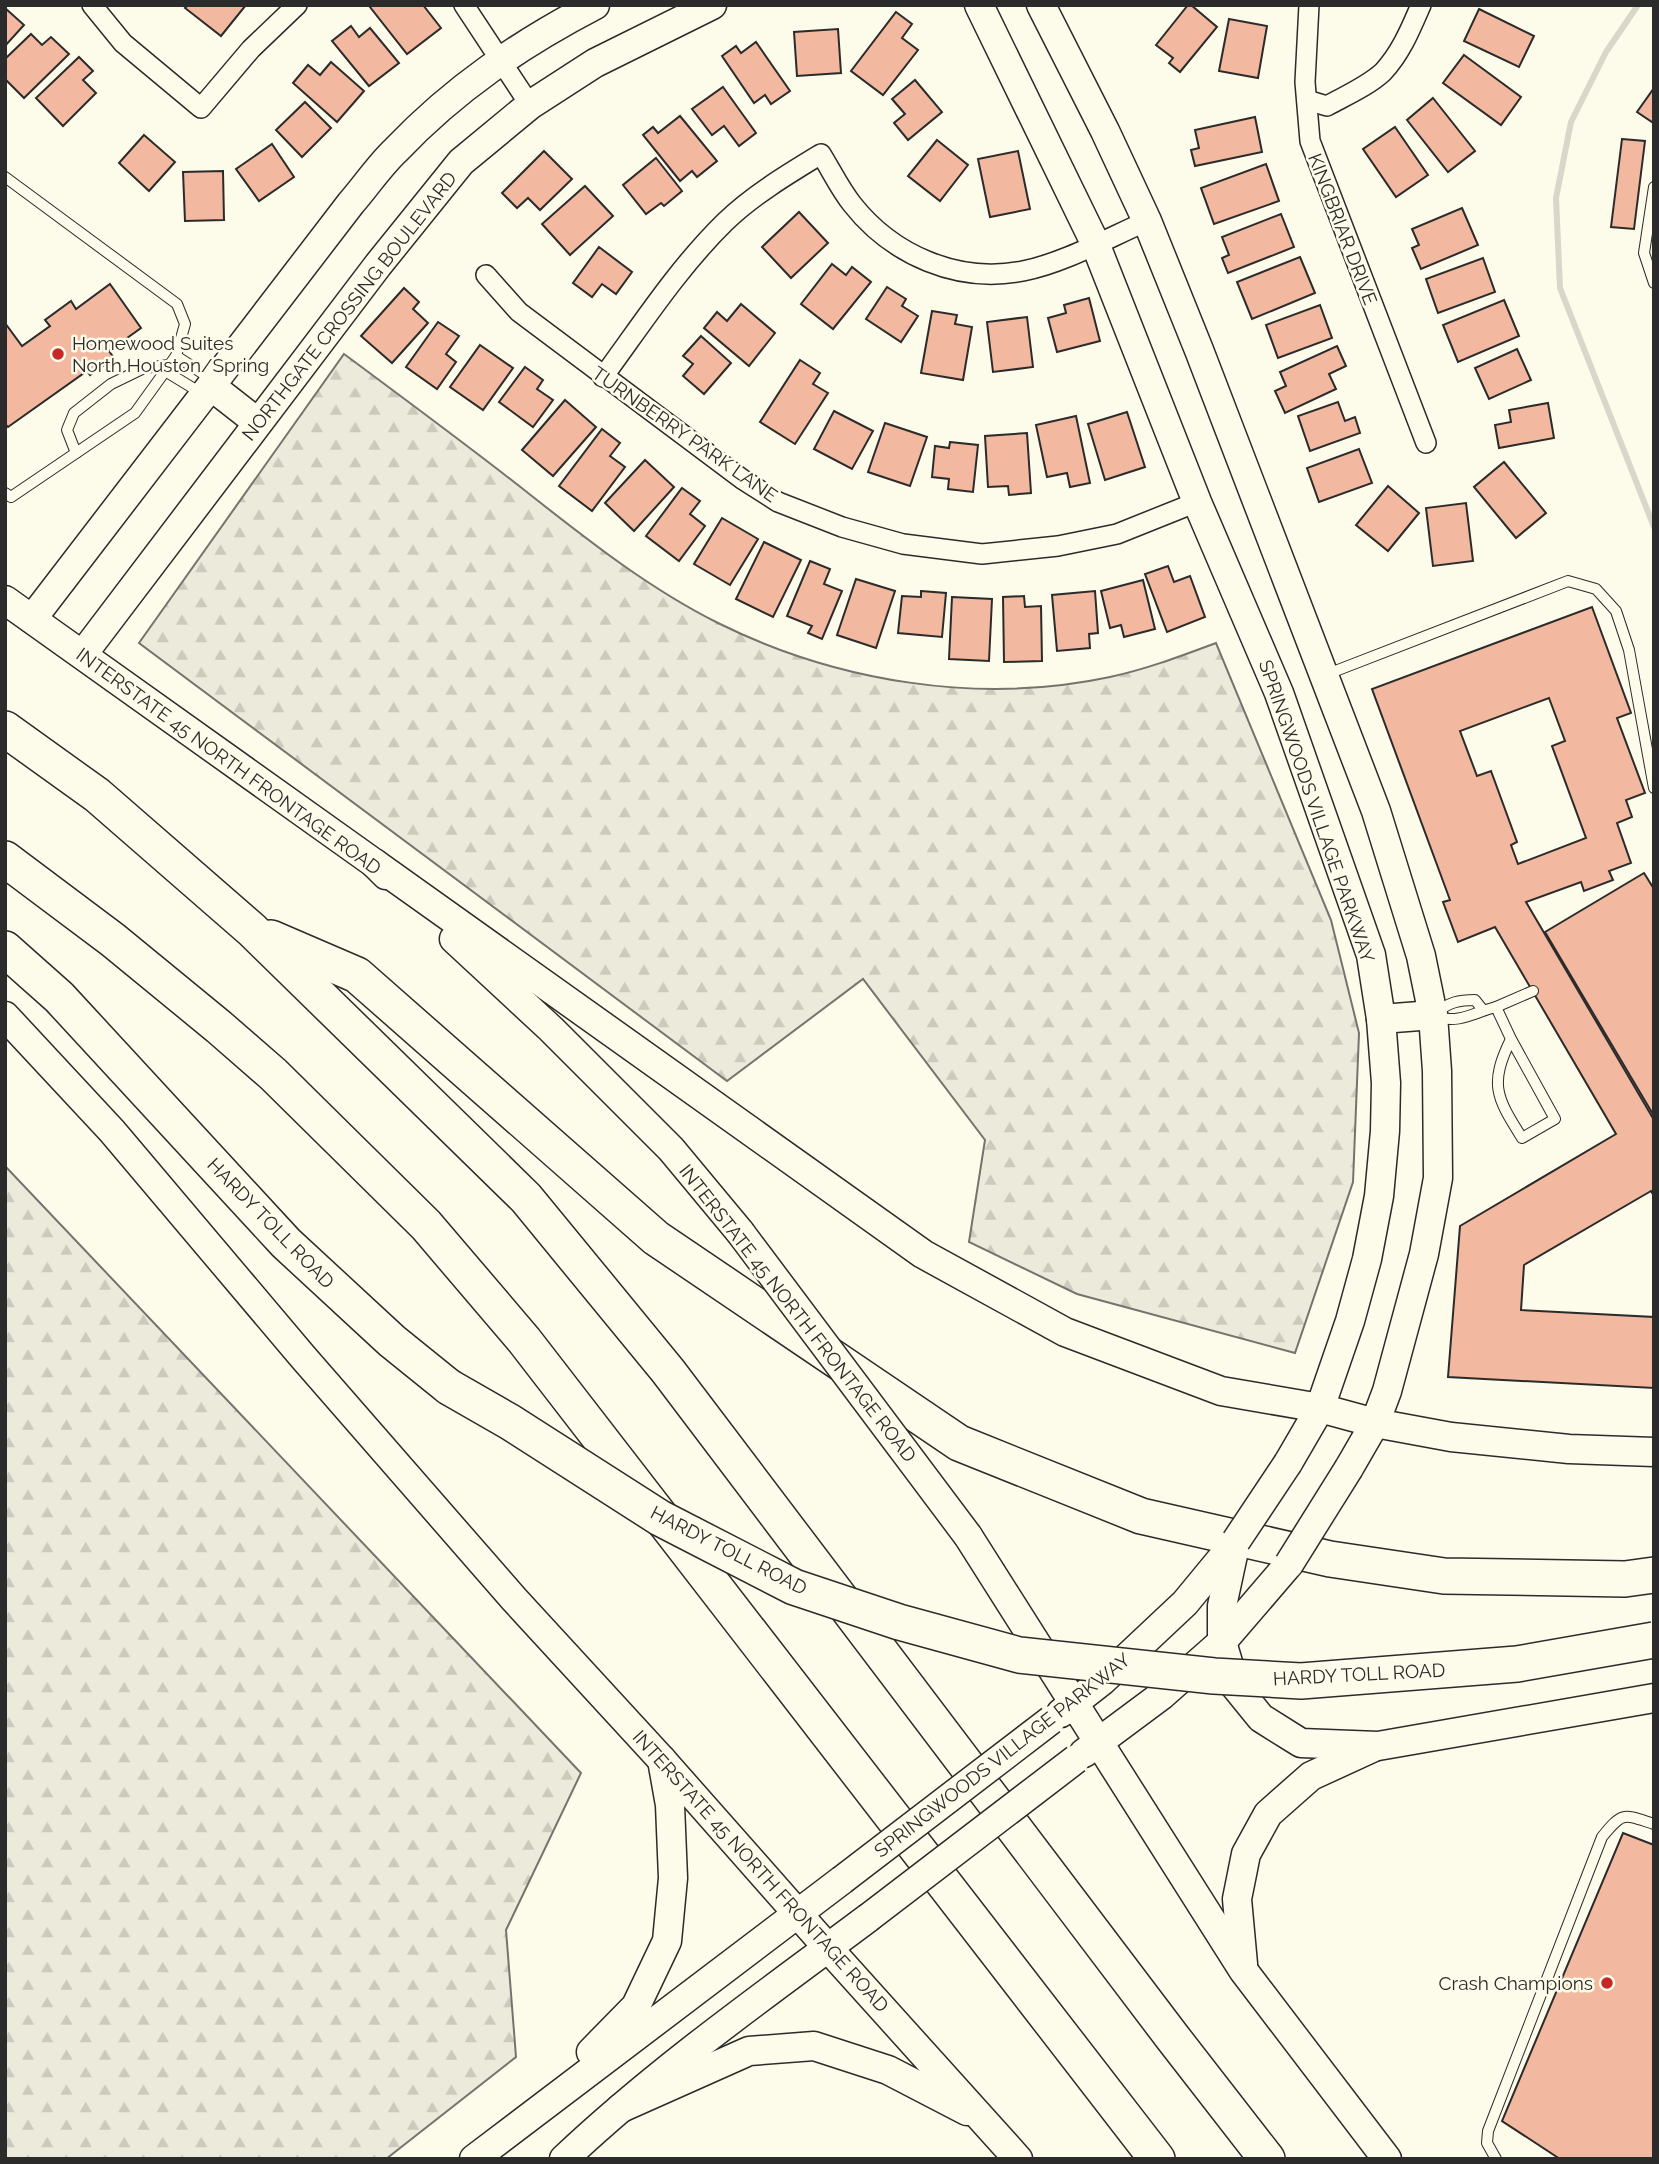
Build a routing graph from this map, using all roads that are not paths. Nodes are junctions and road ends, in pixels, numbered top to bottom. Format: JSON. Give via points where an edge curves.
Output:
{"nodes":[{"id":1,"x":92,"y":5,"type":"edge"},
{"id":2,"x":297,"y":5,"type":"edge"},
{"id":3,"x":464,"y":5,"type":"edge"},
{"id":4,"x":595,"y":5,"type":"edge"},
{"id":5,"x":712,"y":5,"type":"edge"},
{"id":6,"x":979,"y":5,"type":"edge"},
{"id":7,"x":1041,"y":5,"type":"edge"},
{"id":8,"x":1309,"y":5,"type":"edge"},
{"id":9,"x":1421,"y":5,"type":"edge"},
{"id":10,"x":501,"y":59,"type":"junction"},
{"id":11,"x":1307,"y":100,"type":"junction"},
{"id":12,"x":530,"y":105,"type":"junction"},
{"id":13,"x":5,"y":177,"type":"edge"},
{"id":14,"x":1654,"y":187,"type":"edge"},
{"id":15,"x":1147,"y":222,"type":"junction"},
{"id":16,"x":1096,"y":243,"type":"junction"},
{"id":17,"x":486,"y":275,"type":"dead end"},
{"id":18,"x":1654,"y":283,"type":"edge"},
{"id":19,"x":176,"y":356,"type":"junction"},
{"id":20,"x":167,"y":368,"type":"junction"},
{"id":21,"x":603,"y":377,"type":"junction"},
{"id":22,"x":209,"y":387,"type":"junction"},
{"id":23,"x":257,"y":422,"type":"junction"},
{"id":24,"x":1426,"y":443,"type":"dead end"},
{"id":25,"x":76,"y":453,"type":"junction"},
{"id":26,"x":5,"y":493,"type":"edge"},
{"id":27,"x":1197,"y":502,"type":"junction"},
{"id":28,"x":5,"y":600,"type":"edge"},
{"id":29,"x":32,"y":619,"type":"junction"},
{"id":30,"x":83,"y":654,"type":"junction"},
{"id":31,"x":1323,"y":676,"type":"junction"},
{"id":32,"x":1279,"y":693,"type":"junction"},
{"id":33,"x":5,"y":729,"type":"edge"},
{"id":34,"x":1654,"y":788,"type":"edge"},
{"id":35,"x":5,"y":859,"type":"edge"},
{"id":36,"x":374,"y":863,"type":"junction"},
{"id":37,"x":252,"y":930,"type":"junction"},
{"id":38,"x":5,"y":949,"type":"edge"},
{"id":39,"x":1533,"y":991,"type":"dead end"},
{"id":40,"x":1496,"y":1007,"type":"junction"},
{"id":41,"x":1483,"y":1010,"type":"junction"},
{"id":42,"x":5,"y":1016,"type":"edge"},
{"id":43,"x":1433,"y":1016,"type":"junction"},
{"id":44,"x":1381,"y":1019,"type":"junction"},
{"id":45,"x":1511,"y":1039,"type":"junction"},
{"id":46,"x":1320,"y":1408,"type":"junction"},
{"id":47,"x":1375,"y":1423,"type":"junction"},
{"id":48,"x":1654,"y":1452,"type":"edge"},
{"id":49,"x":1236,"y":1541,"type":"junction"},
{"id":50,"x":1654,"y":1575,"type":"edge"},
{"id":51,"x":1227,"y":1625,"type":"junction"},
{"id":52,"x":1654,"y":1640,"type":"edge"},
{"id":53,"x":1162,"y":1695,"type":"junction"},
{"id":54,"x":1654,"y":1698,"type":"edge"},
{"id":55,"x":1074,"y":1703,"type":"junction"},
{"id":56,"x":1250,"y":1705,"type":"junction"},
{"id":57,"x":1378,"y":1746,"type":"junction"},
{"id":58,"x":1087,"y":1751,"type":"junction"},
{"id":59,"x":662,"y":1760,"type":"junction"},
{"id":60,"x":1654,"y":1824,"type":"edge"},
{"id":61,"x":797,"y":1914,"type":"junction"},
{"id":62,"x":828,"y":1948,"type":"junction"},
{"id":63,"x":1243,"y":1970,"type":"junction"},
{"id":64,"x":621,"y":2108,"type":"junction"},
{"id":65,"x":985,"y":2120,"type":"junction"},
{"id":66,"x":509,"y":2130,"type":"junction"},
{"id":67,"x":474,"y":2159,"type":"edge"},
{"id":68,"x":564,"y":2159,"type":"edge"},
{"id":69,"x":1018,"y":2159,"type":"edge"},
{"id":70,"x":1157,"y":2159,"type":"edge"},
{"id":71,"x":1267,"y":2159,"type":"edge"},
{"id":72,"x":1388,"y":2159,"type":"edge"},
{"id":73,"x":1496,"y":2159,"type":"edge"}],
"edges":[{"from":1,"to":2,"type":"street","via":[[123,43],[201,108]]},
{"from":3,"to":10,"type":"street"},
{"from":4,"to":10,"type":"main road"},
{"from":5,"to":12,"type":"main road","name":"NORTHGATE CROSSING BOULEVARD","via":[[595,63]]},
{"from":6,"to":16,"type":"main road","name":"SPRINGWOODS VILLAGE PARKWAY"},
{"from":7,"to":15,"type":"main road"},
{"from":8,"to":11,"type":"street","name":"KINGBRIAR DRIVE"},
{"from":9,"to":11,"type":"street","via":[[1404,44],[1382,72],[1327,106]]},
{"from":10,"to":12,"type":"street"},
{"from":10,"to":22,"type":"main road","via":[[394,150]]},
{"from":11,"to":24,"type":"street","name":"KINGBRIAR DRIVE","via":[[1310,141]]},
{"from":12,"to":23,"type":"main road","name":"NORTHGATE CROSSING BOULEVARD","via":[[461,162]]},
{"from":13,"to":19,"type":"lane","via":[[177,304],[185,324]]},
{"from":14,"to":18,"type":"lane","via":[[1644,253]]},
{"from":15,"to":16,"type":"street"},
{"from":15,"to":31,"type":"main road"},
{"from":16,"to":21,"type":"street","via":[[1023,271],[973,275],[930,264],[888,239],[852,204],[821,153],[727,220],[694,255]]},
{"from":16,"to":27,"type":"main road","name":"SPRINGWOODS VILLAGE PARKWAY"},
{"from":17,"to":21,"type":"street","name":"TURNBERRY PARK LANE","via":[[519,312]]},
{"from":19,"to":20,"type":"lane"},
{"from":19,"to":22,"type":"lane"},
{"from":20,"to":22,"type":"lane"},
{"from":20,"to":25,"type":"lane","via":[[135,413]]},
{"from":20,"to":25,"type":"lane","via":[[144,368],[111,384],[74,413],[67,430]]},
{"from":21,"to":27,"type":"street","name":"TURNBERRY PARK LANE","via":[[778,502],[903,544],[982,554],[1058,546],[1117,534]]},
{"from":22,"to":23,"type":"main road"},
{"from":22,"to":29,"type":"main road"},
{"from":23,"to":30,"type":"main road","name":"NORTHGATE CROSSING BOULEVARD"},
{"from":25,"to":26,"type":"lane","via":[[11,497]]},
{"from":27,"to":32,"type":"main road","name":"SPRINGWOODS VILLAGE PARKWAY"},
{"from":28,"to":29,"type":"main road","name":"INTERSTATE 45 NORTH FRONTAGE ROAD"},
{"from":29,"to":30,"type":"main road","name":"INTERSTATE 45 NORTH FRONTAGE ROAD"},
{"from":30,"to":36,"type":"main road","name":"INTERSTATE 45 NORTH FRONTAGE ROAD"},
{"from":31,"to":32,"type":"main road"},
{"from":31,"to":34,"type":"lane","via":[[1568,581],[1596,589],[1616,611],[1629,650]]},
{"from":31,"to":43,"type":"main road","via":[[1376,811],[1421,956]]},
{"from":32,"to":44,"type":"main road","name":"SPRINGWOODS VILLAGE PARKWAY","via":[[1371,955]]},
{"from":33,"to":37,"type":"highway","via":[[96,795]]},
{"from":35,"to":70,"type":"highway","via":[[113,940],[273,1074],[470,1275]]},
{"from":36,"to":46,"type":"main road","via":[[923,1254],[1065,1332],[1221,1391]]},
{"from":36,"to":55,"type":"main road","name":"INTERSTATE 45 NORTH FRONTAGE ROAD","bridge":true,"via":[[671,1149],[740,1232],[968,1536]]},
{"from":37,"to":50,"type":"highway","via":[[356,975],[656,1238],[959,1443],[1141,1516],[1330,1559],[1444,1576],[1625,1579]]},
{"from":37,"to":71,"type":"highway","via":[[526,1198],[668,1371]]},
{"from":38,"to":52,"type":"highway","name":"HARDY TOLL ROAD","bridge":true,"via":[[59,997],[286,1243],[392,1341],[449,1387],[660,1518],[794,1587],[1019,1655],[1214,1676],[1301,1681],[1517,1664]]},
{"from":39,"to":40,"type":"lane"},
{"from":40,"to":41,"type":"lane"},
{"from":40,"to":45,"type":"lane"},
{"from":41,"to":43,"type":"lane","via":[[1471,1017],[1447,1020]]},
{"from":41,"to":43,"type":"lane","via":[[1475,1000],[1462,1000],[1448,1003]]},
{"from":42,"to":59,"type":"main road","name":"INTERSTATE 45 NORTH FRONTAGE ROAD","via":[[112,1130],[514,1599]]},
{"from":43,"to":44,"type":"main road"},
{"from":43,"to":47,"type":"main road","via":[[1438,1178],[1424,1254]]},
{"from":44,"to":46,"type":"main road","name":"SPRINGWOODS VILLAGE PARKWAY","via":[[1385,1119],[1379,1196],[1350,1321]]},
{"from":45,"to":45,"type":"lane","via":[[1497,1081],[1501,1106],[1522,1138],[1555,1119]]},
{"from":46,"to":47,"type":"main road"},
{"from":46,"to":49,"type":"main road","name":"SPRINGWOODS VILLAGE PARKWAY","bridge":true},
{"from":47,"to":48,"type":"main road","via":[[1451,1437]]},
{"from":47,"to":51,"type":"main road","bridge":true,"via":[[1289,1564]]},
{"from":49,"to":51,"type":"main road"},
{"from":49,"to":55,"type":"main road","name":"SPRINGWOODS VILLAGE PARKWAY","via":[[1185,1603]]},
{"from":51,"to":53,"type":"main road"},
{"from":51,"to":56,"type":"main road","via":[[1235,1686]]},
{"from":53,"to":56,"type":"main road","via":[[1222,1692]]},
{"from":53,"to":58,"type":"main road"},
{"from":54,"to":57,"type":"main road"},
{"from":55,"to":58,"type":"main road","name":"INTERSTATE 45 NORTH FRONTAGE ROAD"},
{"from":55,"to":61,"type":"main road","name":"SPRINGWOODS VILLAGE PARKWAY","bridge":true},
{"from":56,"to":57,"type":"main road","via":[[1261,1718],[1301,1743]]},
{"from":57,"to":63,"type":"main road","via":[[1311,1776],[1268,1814],[1246,1854],[1237,1899]]},
{"from":58,"to":62,"type":"main road","bridge":true},
{"from":58,"to":63,"type":"main road","name":"INTERSTATE 45 NORTH FRONTAGE ROAD"},
{"from":59,"to":61,"type":"main road","name":"INTERSTATE 45 NORTH FRONTAGE ROAD"},
{"from":59,"to":66,"type":"main road","via":[[670,1805],[673,1878],[667,1941],[636,2006],[598,2046],[528,2099]]},
{"from":60,"to":73,"type":"lane","via":[[1629,1816],[1617,1818],[1602,1838],[1488,2131],[1487,2143]]},
{"from":61,"to":62,"type":"main road","name":"INTERSTATE 45 NORTH FRONTAGE ROAD"},
{"from":61,"to":66,"type":"main road","name":"SPRINGWOODS VILLAGE PARKWAY"},
{"from":62,"to":64,"type":"main road"},
{"from":62,"to":65,"type":"main road","name":"INTERSTATE 45 NORTH FRONTAGE ROAD"},
{"from":63,"to":72,"type":"main road","name":"INTERSTATE 45 NORTH FRONTAGE ROAD"},
{"from":64,"to":65,"type":"main road","via":[[750,2051],[814,2046],[888,2070]]},
{"from":64,"to":68,"type":"main road"},
{"from":65,"to":69,"type":"main road","name":"INTERSTATE 45 NORTH FRONTAGE ROAD"},
{"from":66,"to":67,"type":"main road","name":"SPRINGWOODS VILLAGE PARKWAY"}]}
